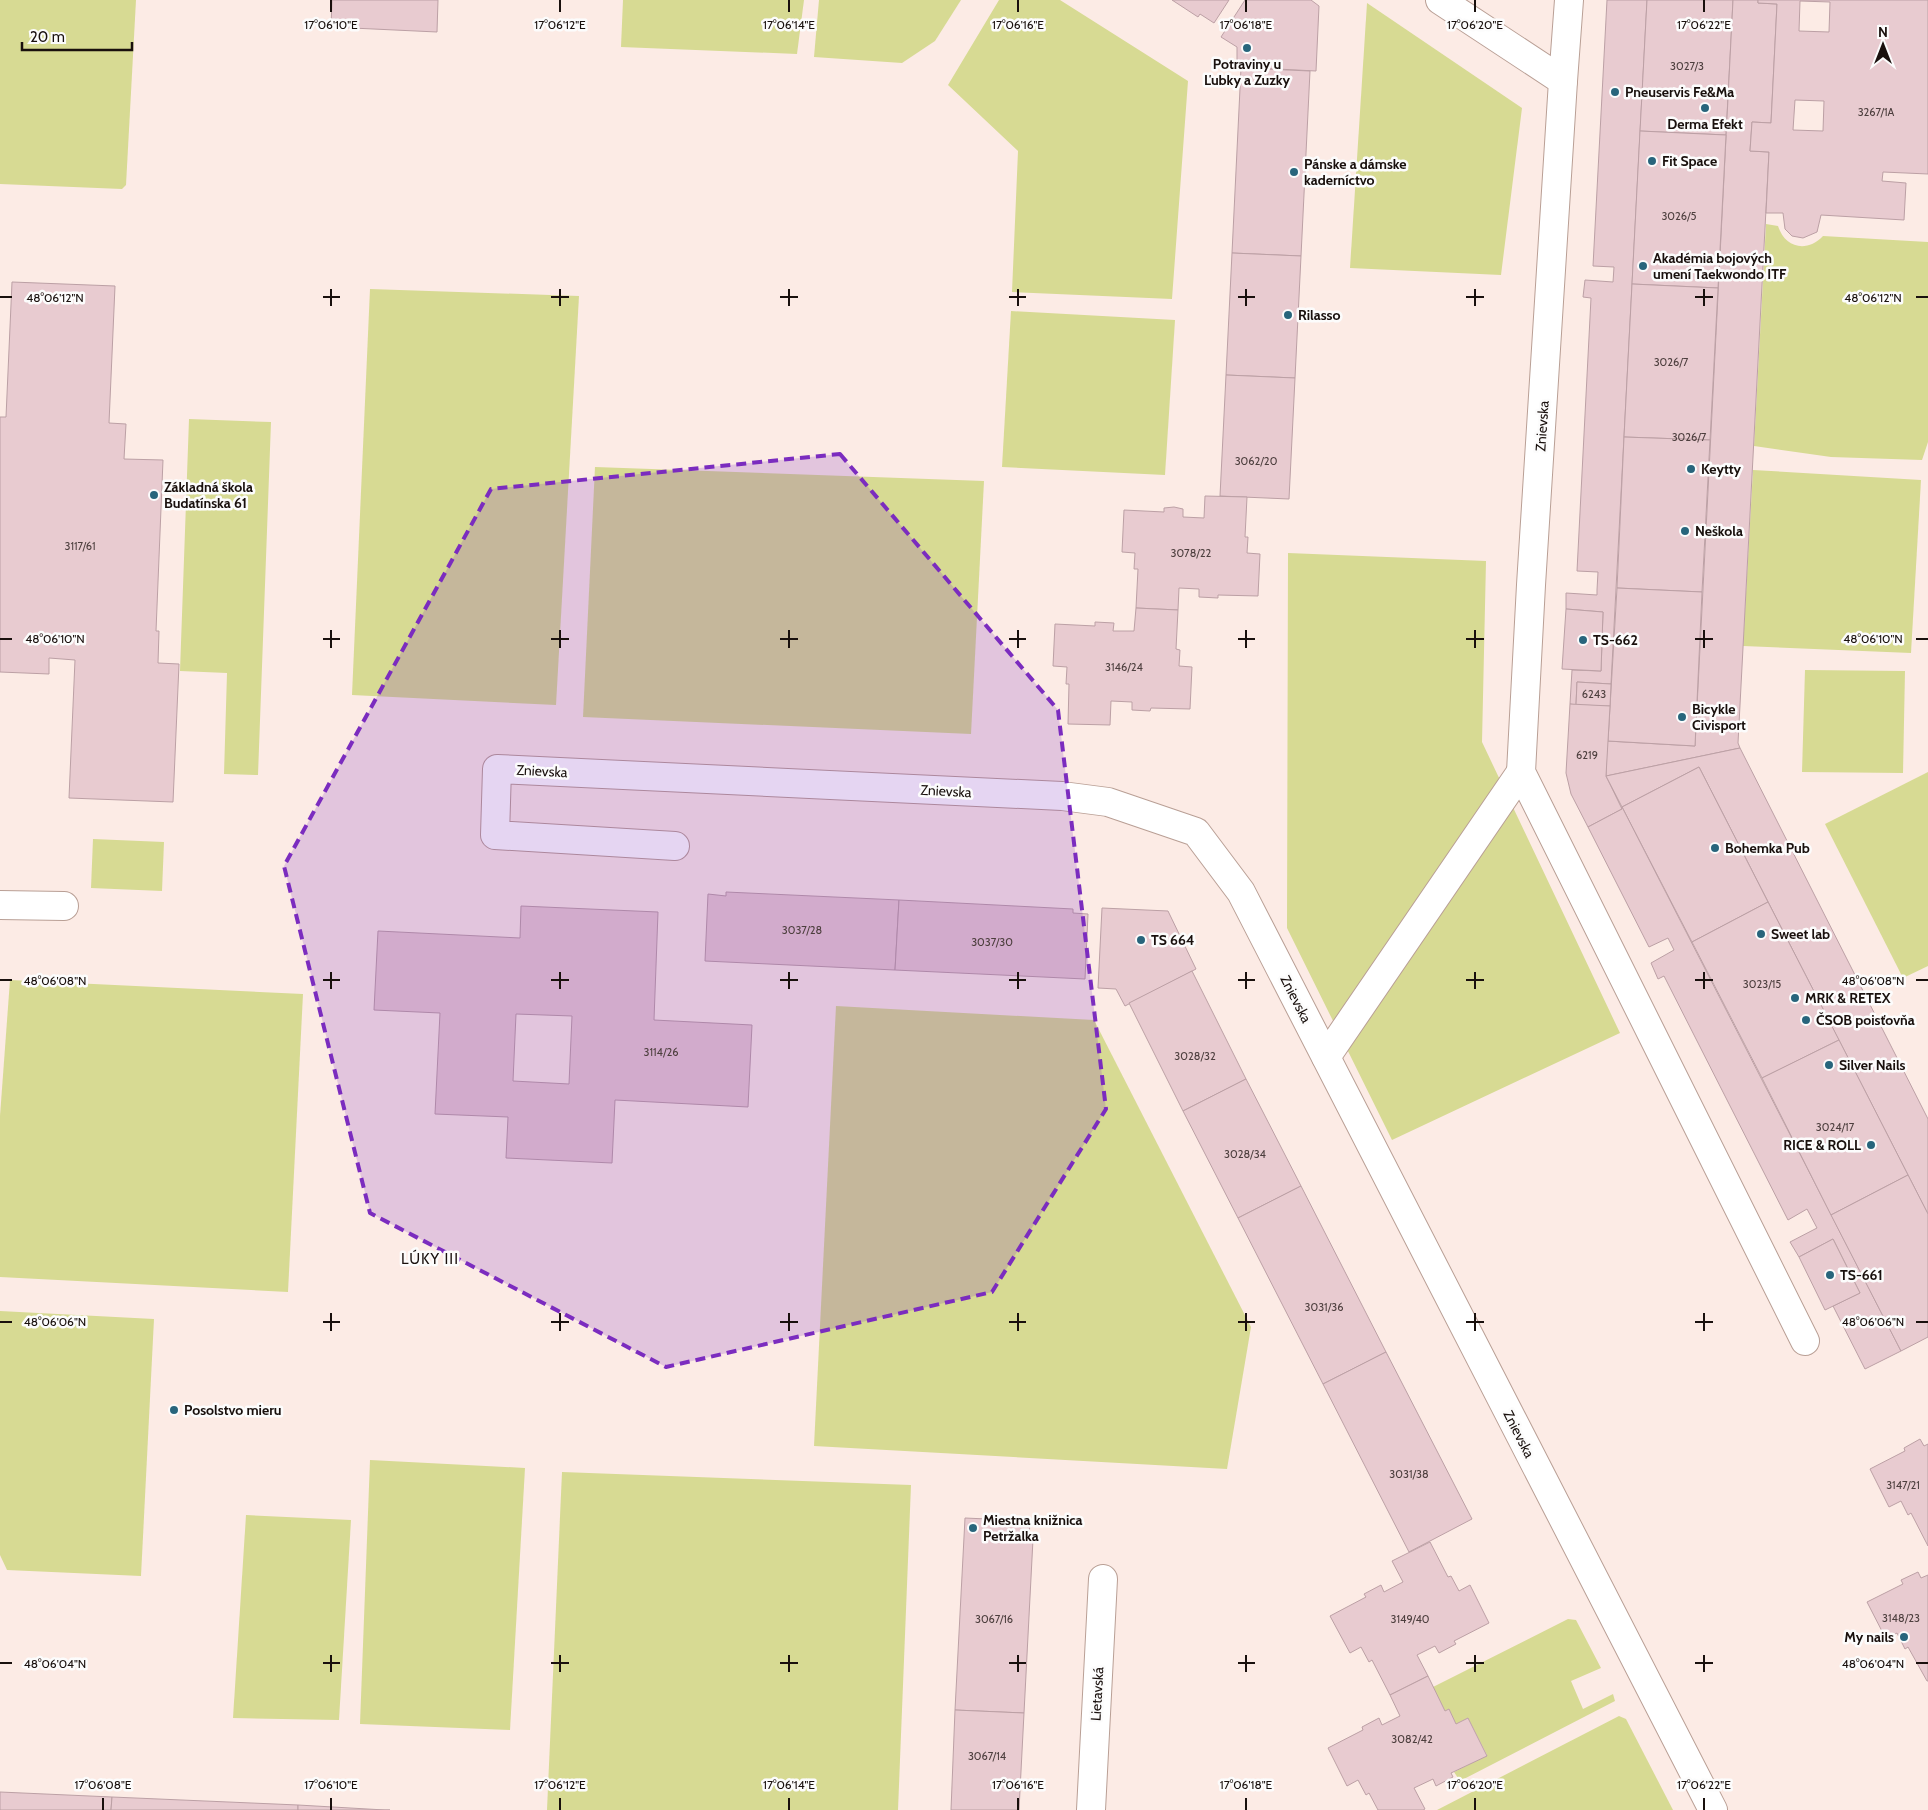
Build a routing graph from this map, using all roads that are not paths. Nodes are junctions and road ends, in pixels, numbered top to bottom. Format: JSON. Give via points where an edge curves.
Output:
{"nodes":[{"id":1,"x":1440,"y":0,"type":"edge"},
{"id":2,"x":1569,"y":0,"type":"edge"},
{"id":3,"x":1563,"y":81,"type":"junction"},
{"id":4,"x":1521,"y":772,"type":"junction"},
{"id":5,"x":675,"y":846,"type":"dead end"},
{"id":6,"x":0,"y":905,"type":"edge"},
{"id":7,"x":64,"y":906,"type":"dead end"},
{"id":8,"x":1326,"y":1057,"type":"junction"},
{"id":9,"x":1805,"y":1341,"type":"dead end"},
{"id":10,"x":1103,"y":1579,"type":"dead end"},
{"id":11,"x":1092,"y":1810,"type":"edge"},
{"id":12,"x":1712,"y":1810,"type":"edge"}],
"edges":[{"from":1,"to":3,"type":"street"},
{"from":2,"to":3,"type":"street","name":"Znievska"},
{"from":3,"to":4,"type":"street","name":"Znievska"},
{"from":4,"to":8,"type":"street"},
{"from":4,"to":9,"type":"street","name":"Znievska"},
{"from":5,"to":8,"type":"street","name":"Znievska","via":[[496,835],[497,769],[1062,796],[1108,802],[1196,832],[1241,892]]},
{"from":6,"to":7,"type":"street"},
{"from":8,"to":12,"type":"street","name":"Znievska"},
{"from":10,"to":11,"type":"street","name":"Lietavská"}]}
